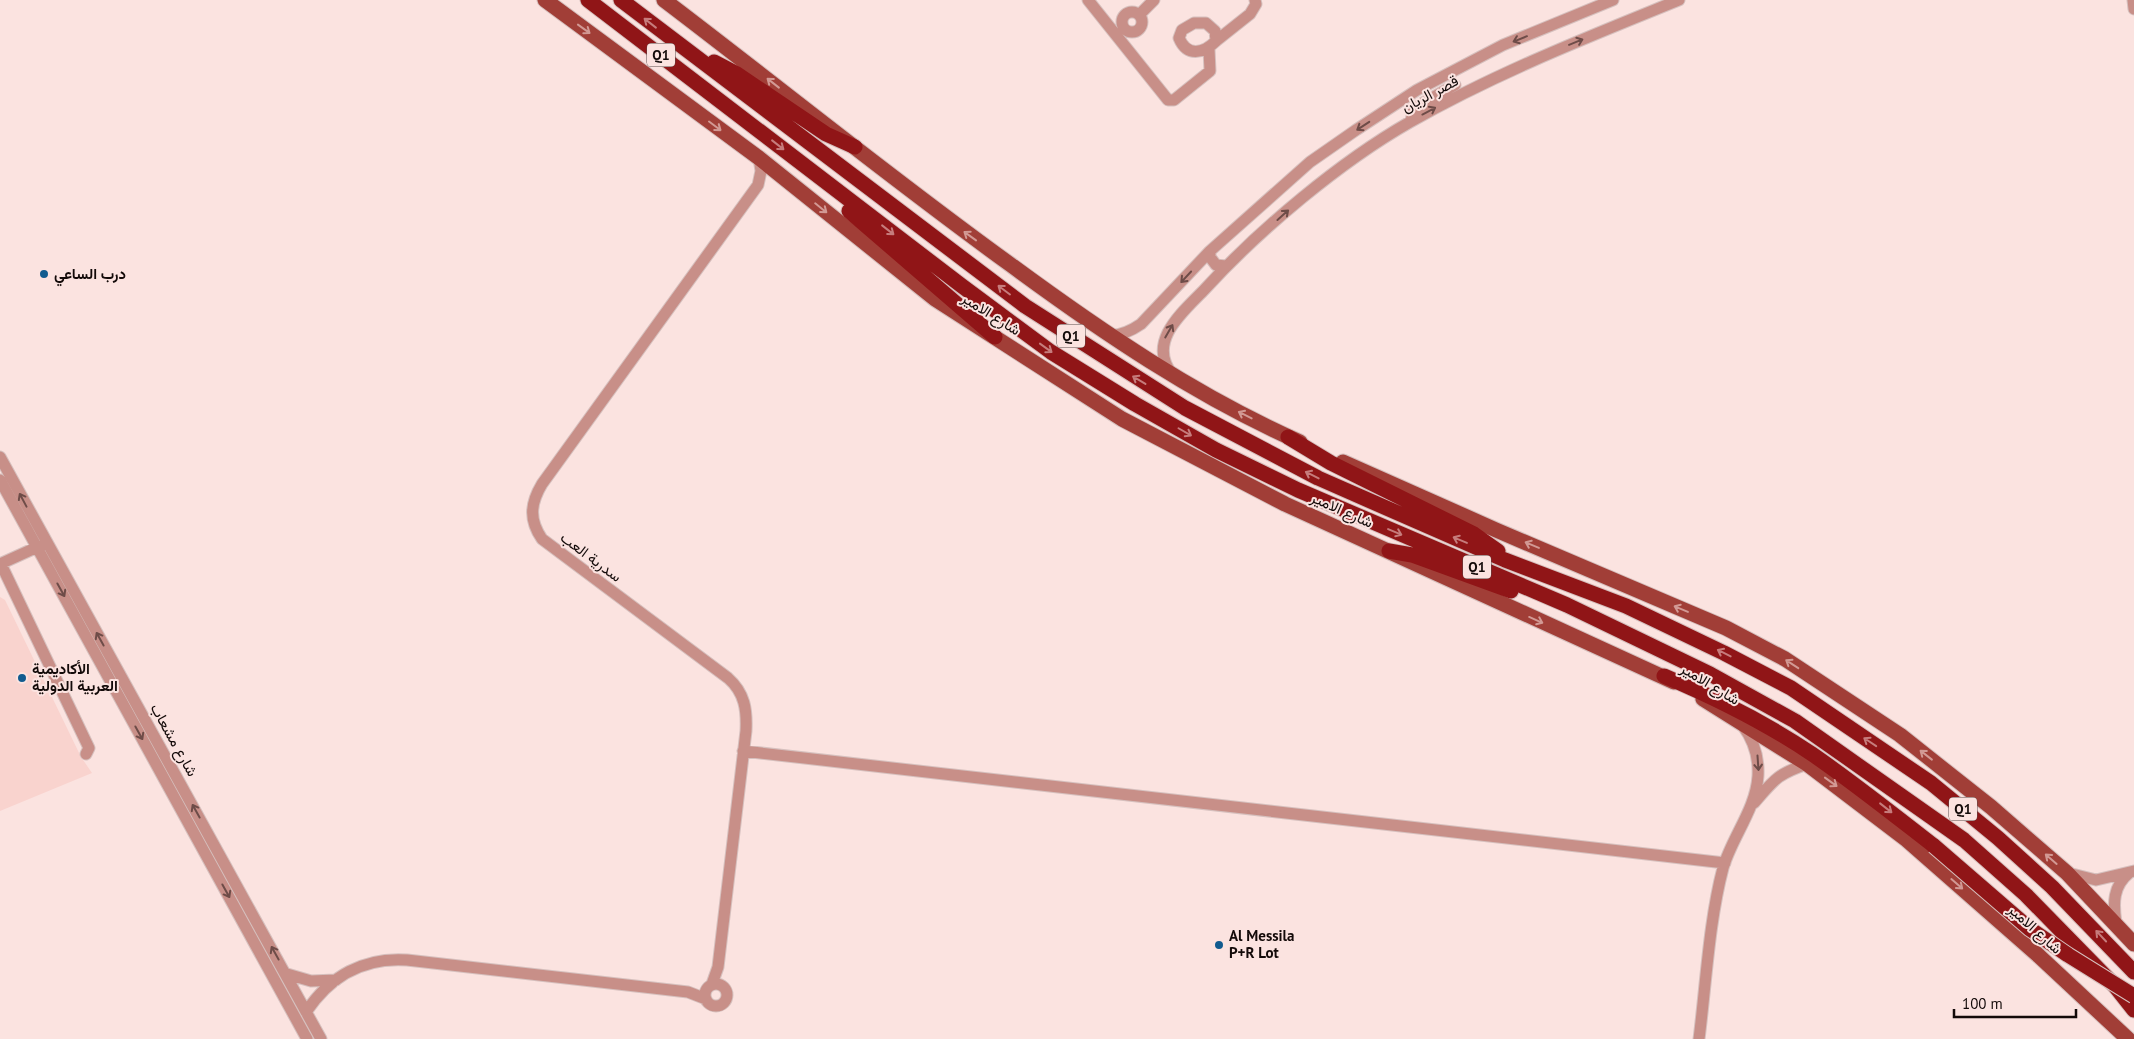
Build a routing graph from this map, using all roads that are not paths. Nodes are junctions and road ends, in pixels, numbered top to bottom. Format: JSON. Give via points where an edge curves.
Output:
{"nodes":[{"id":1,"x":545,"y":0,"type":"edge"},
{"id":2,"x":588,"y":0,"type":"edge"},
{"id":3,"x":621,"y":0,"type":"edge"},
{"id":4,"x":664,"y":0,"type":"edge"},
{"id":5,"x":1088,"y":0,"type":"edge"},
{"id":6,"x":1154,"y":0,"type":"edge"},
{"id":7,"x":1255,"y":0,"type":"edge"},
{"id":8,"x":1613,"y":0,"type":"edge"},
{"id":9,"x":1679,"y":0,"type":"edge"},
{"id":10,"x":2133,"y":0,"type":"edge"},
{"id":11,"x":2134,"y":9,"type":"edge"},
{"id":12,"x":1140,"y":14,"type":"dead end"},
{"id":13,"x":678,"y":45,"type":"junction"},
{"id":14,"x":1447,"y":75,"type":"junction"},
{"id":15,"x":1458,"y":90,"type":"junction"},
{"id":16,"x":855,"y":147,"type":"junction"},
{"id":17,"x":759,"y":158,"type":"junction"},
{"id":18,"x":794,"y":158,"type":"junction"},
{"id":19,"x":783,"y":177,"type":"junction"},
{"id":20,"x":758,"y":185,"type":"junction"},
{"id":21,"x":1210,"y":251,"type":"junction"},
{"id":22,"x":1226,"y":266,"type":"junction"},
{"id":23,"x":1110,"y":336,"type":"junction"},
{"id":24,"x":995,"y":337,"type":"junction"},
{"id":25,"x":1173,"y":375,"type":"junction"},
{"id":26,"x":1288,"y":437,"type":"junction"},
{"id":27,"x":0,"y":457,"type":"edge"},
{"id":28,"x":0,"y":480,"type":"edge"},
{"id":29,"x":42,"y":545,"type":"junction"},
{"id":30,"x":1389,"y":551,"type":"junction"},
{"id":31,"x":1505,"y":560,"type":"junction"},
{"id":32,"x":0,"y":564,"type":"edge"},
{"id":33,"x":1567,"y":605,"type":"junction"},
{"id":34,"x":1664,"y":676,"type":"junction"},
{"id":35,"x":1740,"y":723,"type":"junction"},
{"id":36,"x":743,"y":751,"type":"junction"},
{"id":37,"x":86,"y":754,"type":"dead end"},
{"id":38,"x":166,"y":756,"type":"junction"},
{"id":39,"x":155,"y":762,"type":"junction"},
{"id":40,"x":1807,"y":764,"type":"junction"},
{"id":41,"x":1751,"y":806,"type":"junction"},
{"id":42,"x":223,"y":859,"type":"junction"},
{"id":43,"x":1725,"y":863,"type":"junction"},
{"id":44,"x":212,"y":865,"type":"junction"},
{"id":45,"x":2132,"y":871,"type":"edge"},
{"id":46,"x":2067,"y":873,"type":"junction"},
{"id":47,"x":2116,"y":923,"type":"junction"},
{"id":48,"x":2134,"y":944,"type":"edge"},
{"id":49,"x":2134,"y":972,"type":"edge"},
{"id":50,"x":287,"y":974,"type":"junction"},
{"id":51,"x":336,"y":980,"type":"junction"},
{"id":52,"x":2134,"y":996,"type":"edge"},
{"id":53,"x":2134,"y":1010,"type":"edge"},
{"id":54,"x":306,"y":1012,"type":"junction"},
{"id":55,"x":307,"y":1039,"type":"edge"},
{"id":56,"x":322,"y":1039,"type":"edge"},
{"id":57,"x":1699,"y":1039,"type":"edge"},
{"id":58,"x":2128,"y":1039,"type":"edge"}],
"edges":[{"from":1,"to":17,"type":"main road","name":"شارع الامير","one_way":true},
{"from":2,"to":18,"type":"highway","name":"شارع الامير","number":"Q1","one_way":true},
{"from":13,"to":3,"type":"highway","name":"شارع الامير","number":"Q1","one_way":true},
{"from":16,"to":4,"type":"main road","one_way":true},
{"from":5,"to":7,"type":"street","via":[[1168,100],[1174,100],[1210,71],[1212,45],[1250,14]]},
{"from":6,"to":12,"type":"street"},
{"from":8,"to":14,"type":"street","name":"قصر الريان","one_way":true,"via":[[1503,46]]},
{"from":15,"to":9,"type":"street","name":"قصر الريان","one_way":true},
{"from":10,"to":11,"type":"street"},
{"from":13,"to":16,"type":"highway","via":[[736,74],[826,134]]},
{"from":31,"to":13,"type":"highway","name":"شارع الامير","number":"Q1","one_way":true,"via":[[1318,478],[1185,408],[1127,372],[1025,306]]},
{"from":14,"to":15,"type":"street"},
{"from":14,"to":21,"type":"street","name":"قصر الريان","one_way":true,"via":[[1417,90],[1310,162]]},
{"from":22,"to":15,"type":"street","name":"قصر الريان","one_way":true,"via":[[1294,205],[1341,169]]},
{"from":23,"to":16,"type":"main road","one_way":true,"via":[[922,201]]},
{"from":17,"to":19,"type":"main road","name":"شارع الامير"},
{"from":17,"to":20,"type":"street","via":[[762,171]]},
{"from":18,"to":24,"type":"highway","via":[[828,193]]},
{"from":18,"to":33,"type":"highway","name":"شارع الامير","number":"Q1","one_way":true,"via":[[1051,352],[1135,404],[1216,450],[1298,490]]},
{"from":19,"to":20,"type":"street"},
{"from":19,"to":24,"type":"main road","name":"شارع الامير","one_way":true,"via":[[935,299]]},
{"from":20,"to":36,"type":"street","name":"سدرية العب","via":[[542,484],[532,506],[534,523],[542,539],[736,685],[746,707]]},
{"from":21,"to":22,"type":"street","via":[[1216,265]]},
{"from":21,"to":23,"type":"street","name":"قصر الريان","one_way":true,"via":[[1142,324],[1131,331]]},
{"from":25,"to":22,"type":"street","name":"قصر الريان","one_way":true,"via":[[1165,365],[1164,354],[1169,330]]},
{"from":23,"to":25,"type":"main road"},
{"from":24,"to":30,"type":"main road","name":"شارع الامير","via":[[1122,419],[1267,495]]},
{"from":26,"to":25,"type":"main road","one_way":true},
{"from":26,"to":31,"type":"highway","via":[[1331,463],[1479,536]]},
{"from":46,"to":26,"type":"main road","one_way":true,"via":[[1900,735],[1785,659],[1726,628]]},
{"from":29,"to":27,"type":"street","name":"شارع مشعاب","one_way":true},
{"from":28,"to":29,"type":"street","name":"شارع مشعاب"},
{"from":29,"to":32,"type":"street"},
{"from":38,"to":29,"type":"street","name":"شارع مشعاب","one_way":true},
{"from":29,"to":39,"type":"street","name":"شارع مشعاب","one_way":true},
{"from":30,"to":33,"type":"highway","via":[[1412,555],[1538,602]]},
{"from":30,"to":34,"type":"main road","name":"شارع الامير","one_way":true},
{"from":49,"to":31,"type":"highway","name":"شارع الامير","number":"Q1","one_way":true,"via":[[2052,887],[1998,838],[1931,783],[1791,688],[1626,606]]},
{"from":32,"to":37,"type":"street","via":[[89,748]]},
{"from":33,"to":53,"type":"highway","name":"شارع الامير","number":"Q1","via":[[1710,674],[1795,720],[1911,800],[1964,840],[2026,895],[2115,986]]},
{"from":34,"to":35,"type":"main road","name":"شارع الامير"},
{"from":34,"to":52,"type":"highway","one_way":true,"bridge":true,"via":[[1718,699],[1811,753],[1934,846],[2030,929]]},
{"from":35,"to":40,"type":"main road","name":"شارع الامير"},
{"from":35,"to":41,"type":"street","one_way":true,"via":[[1754,743],[1757,755],[1758,778]]},
{"from":36,"to":43,"type":"street"},
{"from":36,"to":51,"type":"street","name":"سدرية العب","via":[[718,967],[712,990],[688,992],[396,959],[369,962]]},
{"from":38,"to":39,"type":"street"},
{"from":42,"to":38,"type":"street","name":"شارع مشعاب","one_way":true},
{"from":39,"to":44,"type":"street","name":"شارع مشعاب"},
{"from":40,"to":41,"type":"street","via":[[1776,778]]},
{"from":40,"to":58,"type":"main road","name":"شارع الامير","one_way":true,"via":[[1907,840]]},
{"from":41,"to":43,"type":"street"},
{"from":42,"to":44,"type":"street"},
{"from":50,"to":42,"type":"street","name":"شارع مشعاب","one_way":true},
{"from":43,"to":57,"type":"street","via":[[1716,902]]},
{"from":44,"to":55,"type":"street","name":"شارع مشعاب","one_way":true},
{"from":45,"to":46,"type":"street","via":[[2096,880]]},
{"from":45,"to":47,"type":"street","via":[[2118,885],[2115,893]]},
{"from":46,"to":47,"type":"main road"},
{"from":47,"to":48,"type":"main road"},
{"from":50,"to":51,"type":"street","via":[[311,981]]},
{"from":50,"to":54,"type":"street","name":"شارع مشعاب"},
{"from":51,"to":54,"type":"street"},
{"from":54,"to":56,"type":"street","name":"شارع مشعاب"}]}
